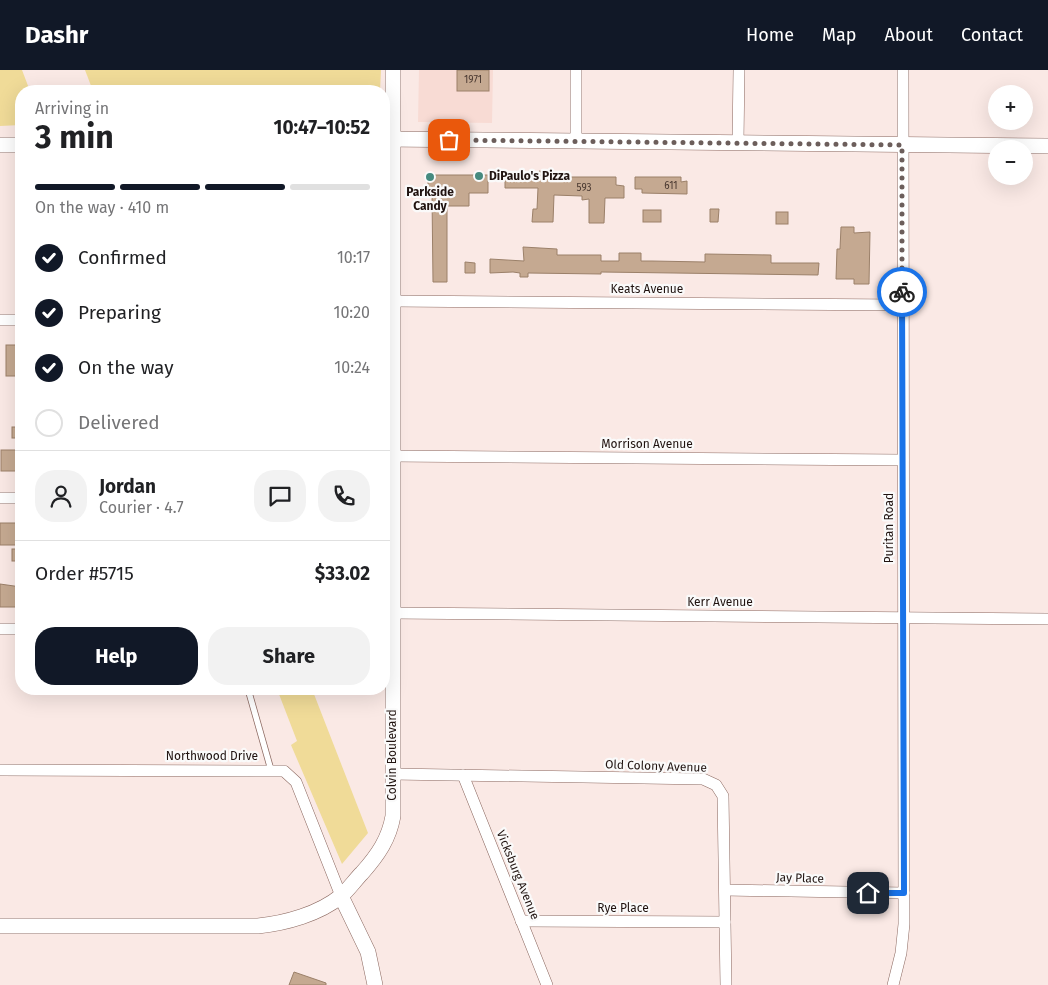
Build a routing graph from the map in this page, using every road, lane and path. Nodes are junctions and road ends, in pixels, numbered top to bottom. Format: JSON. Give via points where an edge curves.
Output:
{"nodes":[{"id":1,"x":392,"y":70,"type":"edge"},
{"id":2,"x":576,"y":70,"type":"edge"},
{"id":3,"x":739,"y":70,"type":"edge"},
{"id":4,"x":903,"y":70,"type":"edge"},
{"id":5,"x":390,"y":98,"type":"edge"},
{"id":6,"x":390,"y":139,"type":"edge"},
{"id":7,"x":576,"y":141,"type":"junction"},
{"id":8,"x":738,"y":142,"type":"junction"},
{"id":9,"x":0,"y":145,"type":"edge"},
{"id":10,"x":15,"y":145,"type":"edge"},
{"id":11,"x":902,"y":145,"type":"junction"},
{"id":12,"x":1048,"y":146,"type":"edge"},
{"id":13,"x":902,"y":305,"type":"junction"},
{"id":14,"x":390,"y":310,"type":"edge"},
{"id":15,"x":0,"y":320,"type":"edge"},
{"id":16,"x":15,"y":320,"type":"edge"},
{"id":17,"x":390,"y":450,"type":"edge"},
{"id":18,"x":903,"y":460,"type":"junction"},
{"id":19,"x":0,"y":498,"type":"edge"},
{"id":20,"x":15,"y":498,"type":"edge"},
{"id":21,"x":390,"y":608,"type":"edge"},
{"id":22,"x":391,"y":613,"type":"junction"},
{"id":23,"x":903,"y":617,"type":"junction"},
{"id":24,"x":1048,"y":619,"type":"edge"},
{"id":25,"x":0,"y":629,"type":"edge"},
{"id":26,"x":15,"y":629,"type":"edge"},
{"id":27,"x":390,"y":631,"type":"edge"},
{"id":28,"x":250,"y":695,"type":"edge"},
{"id":29,"x":389,"y":695,"type":"edge"},
{"id":30,"x":0,"y":770,"type":"edge"},
{"id":31,"x":271,"y":770,"type":"junction"},
{"id":32,"x":392,"y":774,"type":"junction"},
{"id":33,"x":463,"y":776,"type":"junction"},
{"id":34,"x":724,"y":890,"type":"junction"},
{"id":35,"x":904,"y":893,"type":"junction"},
{"id":36,"x":341,"y":896,"type":"junction"},
{"id":37,"x":521,"y":921,"type":"junction"},
{"id":38,"x":725,"y":922,"type":"junction"},
{"id":39,"x":0,"y":926,"type":"edge"},
{"id":40,"x":375,"y":985,"type":"edge"},
{"id":41,"x":547,"y":985,"type":"edge"},
{"id":42,"x":726,"y":985,"type":"edge"},
{"id":43,"x":893,"y":985,"type":"edge"}],
"edges":[{"from":1,"to":5,"type":"street","name":"Colvin Boulevard"},
{"from":2,"to":7,"type":"street"},
{"from":3,"to":8,"type":"street"},
{"from":4,"to":11,"type":"street","name":"Puritan Road"},
{"from":6,"to":7,"type":"street"},
{"from":7,"to":8,"type":"street"},
{"from":8,"to":11,"type":"street"},
{"from":9,"to":10,"type":"street"},
{"from":11,"to":12,"type":"street"},
{"from":11,"to":13,"type":"street","name":"Puritan Road"},
{"from":13,"to":14,"type":"street","name":"Keats Avenue"},
{"from":13,"to":18,"type":"street","name":"Puritan Road"},
{"from":15,"to":16,"type":"street"},
{"from":17,"to":18,"type":"street","name":"Morrison Avenue"},
{"from":18,"to":23,"type":"street","name":"Puritan Road"},
{"from":19,"to":20,"type":"street"},
{"from":21,"to":22,"type":"street","name":"Colvin Boulevard"},
{"from":22,"to":23,"type":"street","name":"Kerr Avenue"},
{"from":22,"to":27,"type":"street","name":"Colvin Boulevard"},
{"from":23,"to":24,"type":"street","name":"Kerr Avenue"},
{"from":23,"to":35,"type":"street","name":"Puritan Road"},
{"from":25,"to":26,"type":"street"},
{"from":28,"to":31,"type":"lane"},
{"from":29,"to":32,"type":"street","name":"Colvin Boulevard"},
{"from":30,"to":31,"type":"street","name":"Northwood Drive"},
{"from":31,"to":36,"type":"street","name":"Northwood Drive","via":[[284,771],[296,782]]},
{"from":32,"to":33,"type":"street","name":"Old Colony Avenue"},
{"from":32,"to":36,"type":"street","name":"Colvin Boulevard","via":[[393,816],[387,840]]},
{"from":33,"to":34,"type":"street","name":"Old Colony Avenue","via":[[710,781],[716,784],[723,796]]},
{"from":33,"to":37,"type":"street","name":"Vicksburg Avenue"},
{"from":34,"to":35,"type":"street","name":"Jay Place"},
{"from":34,"to":38,"type":"street","name":"Old Colony Avenue"},
{"from":35,"to":43,"type":"street","name":"Puritan Road","via":[[901,953]]},
{"from":36,"to":39,"type":"street","name":"Colvin Boulevard","via":[[302,916],[258,926]]},
{"from":36,"to":40,"type":"street","via":[[368,952]]},
{"from":37,"to":38,"type":"street","name":"Rye Place"},
{"from":37,"to":41,"type":"street","name":"Vicksburg Avenue"},
{"from":38,"to":42,"type":"street","name":"Old Colony Avenue"}]}
